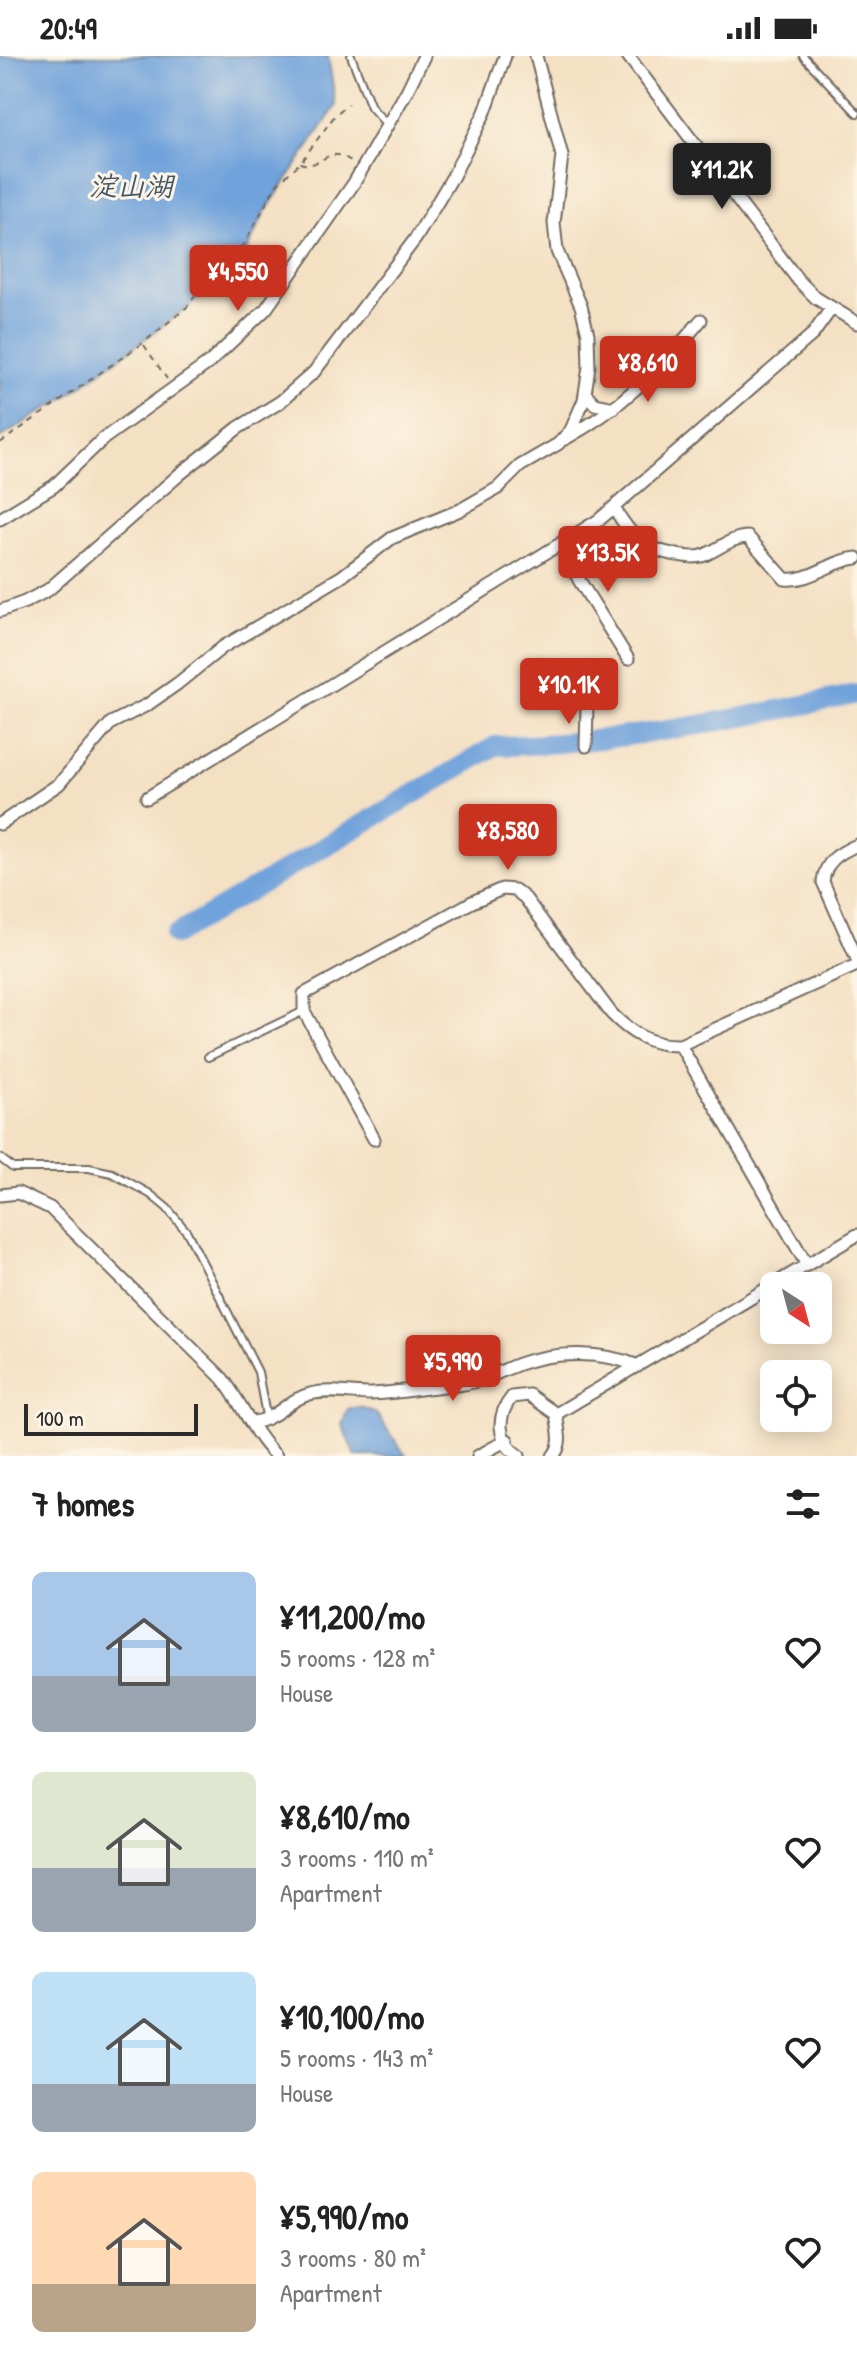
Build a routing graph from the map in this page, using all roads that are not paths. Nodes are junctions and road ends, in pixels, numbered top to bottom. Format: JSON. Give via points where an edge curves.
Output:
{"nodes":[{"id":1,"x":351,"y":56,"type":"edge"},
{"id":2,"x":424,"y":56,"type":"edge"},
{"id":3,"x":505,"y":56,"type":"edge"},
{"id":4,"x":536,"y":56,"type":"edge"},
{"id":5,"x":628,"y":56,"type":"edge"},
{"id":6,"x":803,"y":56,"type":"edge"},
{"id":7,"x":857,"y":113,"type":"edge"},
{"id":8,"x":388,"y":126,"type":"junction"},
{"id":9,"x":831,"y":309,"type":"junction"},
{"id":10,"x":701,"y":320,"type":"dead end"},
{"id":11,"x":857,"y":323,"type":"edge"},
{"id":12,"x":585,"y":393,"type":"junction"},
{"id":13,"x":614,"y":408,"type":"junction"},
{"id":14,"x":558,"y":444,"type":"junction"},
{"id":15,"x":614,"y":508,"type":"junction"},
{"id":16,"x":0,"y":519,"type":"edge"},
{"id":17,"x":562,"y":542,"type":"junction"},
{"id":18,"x":857,"y":558,"type":"edge"},
{"id":19,"x":0,"y":611,"type":"edge"},
{"id":20,"x":628,"y":659,"type":"dead end"},
{"id":21,"x":587,"y":706,"type":"dead end"},
{"id":22,"x":586,"y":746,"type":"dead end"},
{"id":23,"x":147,"y":798,"type":"dead end"},
{"id":24,"x":0,"y":824,"type":"edge"},
{"id":25,"x":857,"y":845,"type":"edge"},
{"id":26,"x":857,"y":962,"type":"edge"},
{"id":27,"x":304,"y":1011,"type":"junction"},
{"id":28,"x":680,"y":1045,"type":"junction"},
{"id":29,"x":208,"y":1057,"type":"dead end"},
{"id":30,"x":374,"y":1139,"type":"dead end"},
{"id":31,"x":0,"y":1158,"type":"edge"},
{"id":32,"x":0,"y":1195,"type":"edge"},
{"id":33,"x":857,"y":1235,"type":"edge"},
{"id":34,"x":807,"y":1265,"type":"junction"},
{"id":35,"x":638,"y":1366,"type":"junction"},
{"id":36,"x":556,"y":1414,"type":"junction"},
{"id":37,"x":267,"y":1421,"type":"junction"},
{"id":38,"x":251,"y":1423,"type":"junction"},
{"id":39,"x":507,"y":1440,"type":"junction"},
{"id":40,"x":276,"y":1456,"type":"edge"},
{"id":41,"x":478,"y":1456,"type":"edge"},
{"id":42,"x":519,"y":1456,"type":"edge"},
{"id":43,"x":553,"y":1456,"type":"edge"}],
"edges":[{"from":1,"to":8,"type":"lane","via":[[371,107]]},
{"from":2,"to":8,"type":"street"},
{"from":3,"to":19,"type":"street","via":[[485,112],[416,238],[314,372],[180,474],[48,590]]},
{"from":4,"to":12,"type":"street","via":[[562,156],[554,223],[557,251],[588,334]]},
{"from":5,"to":9,"type":"street","via":[[798,280]]},
{"from":6,"to":7,"type":"lane"},
{"from":8,"to":16,"type":"street","via":[[266,309],[175,390],[103,439],[54,486]]},
{"from":9,"to":11,"type":"street"},
{"from":9,"to":15,"type":"street","via":[[813,334]]},
{"from":10,"to":13,"type":"street"},
{"from":12,"to":13,"type":"street","via":[[595,404]]},
{"from":12,"to":14,"type":"street","via":[[571,430]]},
{"from":13,"to":14,"type":"street"},
{"from":14,"to":24,"type":"street","via":[[460,510],[392,538],[341,577],[223,647],[147,705],[111,723],[59,784]]},
{"from":15,"to":17,"type":"street"},
{"from":15,"to":18,"type":"street","via":[[640,542],[655,551],[691,558],[748,537],[785,579],[796,580]]},
{"from":17,"to":20,"type":"street"},
{"from":17,"to":23,"type":"street"},
{"from":21,"to":22,"type":"street"},
{"from":25,"to":26,"type":"street","via":[[830,862],[823,882]]},
{"from":26,"to":28,"type":"street"},
{"from":27,"to":28,"type":"street","via":[[304,994],[472,902],[502,889],[515,890],[626,1029],[664,1045]]},
{"from":27,"to":29,"type":"lane"},
{"from":27,"to":30,"type":"street"},
{"from":28,"to":34,"type":"street"},
{"from":31,"to":37,"type":"lane","via":[[13,1168],[112,1173],[167,1208],[187,1232],[258,1372]]},
{"from":32,"to":38,"type":"street","via":[[18,1193],[50,1208],[222,1378]]},
{"from":33,"to":34,"type":"street"},
{"from":34,"to":35,"type":"street"},
{"from":35,"to":36,"type":"street"},
{"from":35,"to":37,"type":"street","via":[[607,1355],[538,1358],[459,1385],[307,1394]]},
{"from":36,"to":39,"type":"street","via":[[529,1395],[512,1397],[502,1409],[499,1426]]},
{"from":36,"to":43,"type":"street","via":[[560,1437]]},
{"from":37,"to":38,"type":"street"},
{"from":38,"to":40,"type":"street"},
{"from":39,"to":41,"type":"street"},
{"from":39,"to":42,"type":"street"}]}
